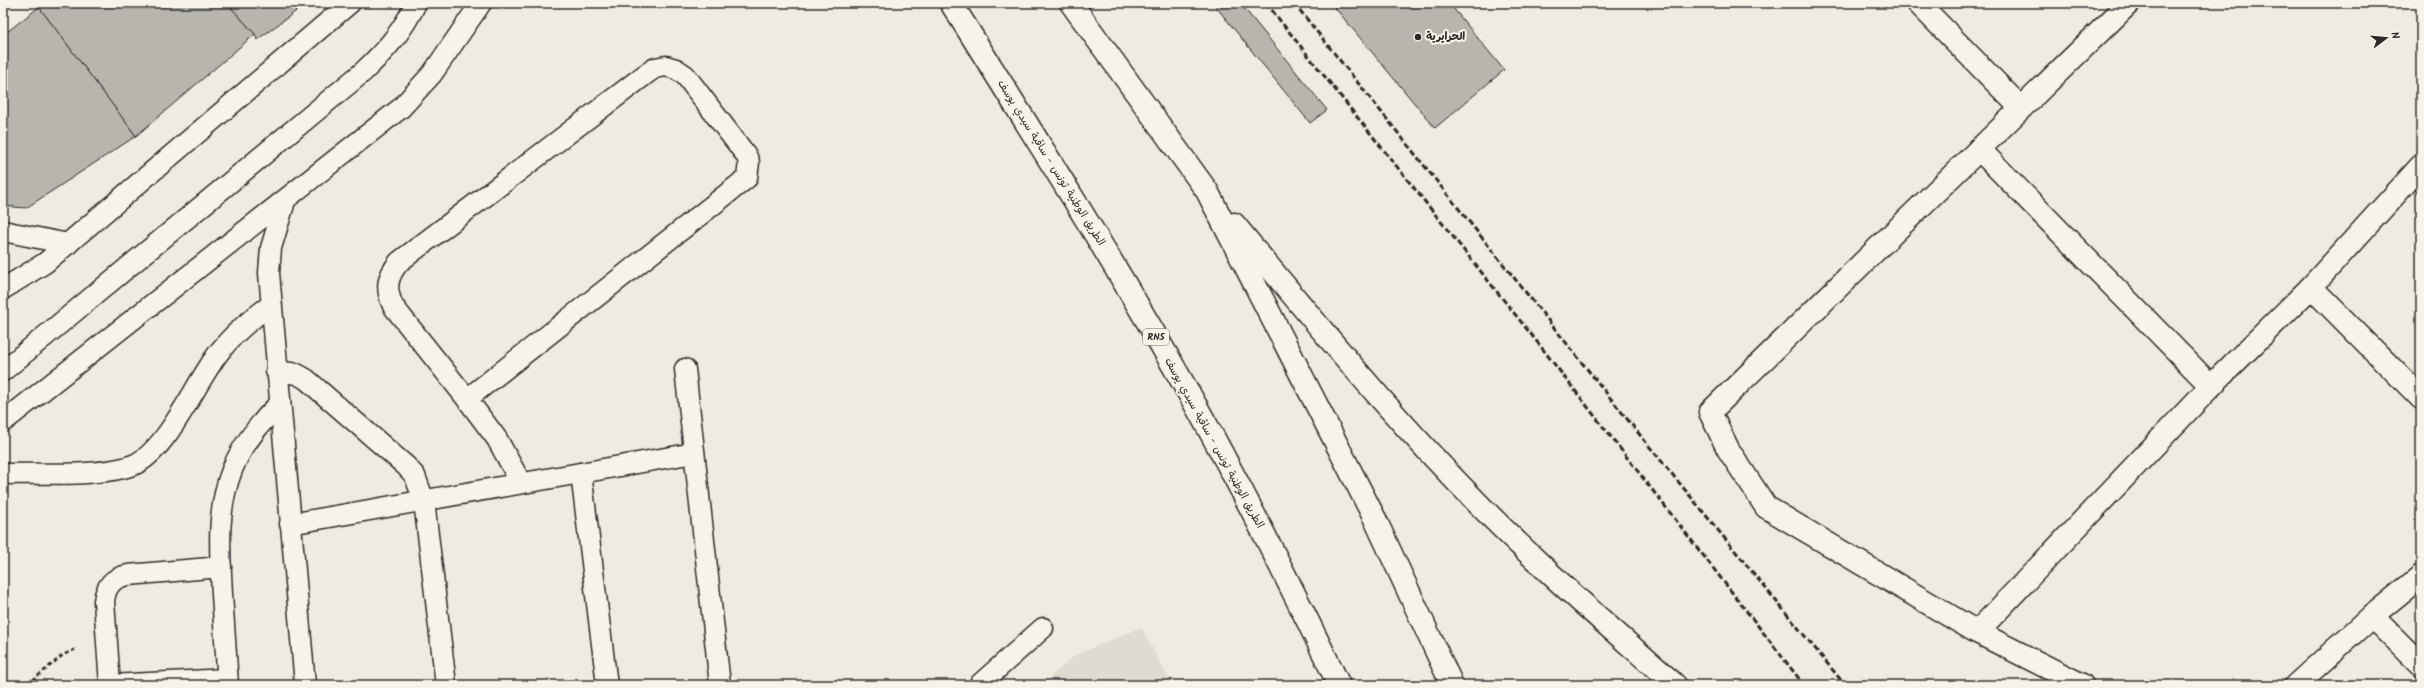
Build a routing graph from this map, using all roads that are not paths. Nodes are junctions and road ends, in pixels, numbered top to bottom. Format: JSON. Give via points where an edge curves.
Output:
{"nodes":[{"id":1,"x":350,"y":3,"type":"edge"},
{"id":2,"x":416,"y":3,"type":"edge"},
{"id":3,"x":481,"y":3,"type":"edge"},
{"id":4,"x":951,"y":3,"type":"edge"},
{"id":5,"x":1072,"y":3,"type":"edge"},
{"id":6,"x":1918,"y":3,"type":"edge"},
{"id":7,"x":2129,"y":3,"type":"edge"},
{"id":8,"x":2021,"y":108,"type":"junction"},
{"id":9,"x":1979,"y":149,"type":"junction"},
{"id":10,"x":2421,"y":166,"type":"edge"},
{"id":11,"x":1207,"y":191,"type":"junction"},
{"id":12,"x":285,"y":201,"type":"junction"},
{"id":13,"x":3,"y":231,"type":"edge"},
{"id":14,"x":68,"y":244,"type":"junction"},
{"id":15,"x":2311,"y":287,"type":"junction"},
{"id":16,"x":3,"y":289,"type":"edge"},
{"id":17,"x":271,"y":305,"type":"junction"},
{"id":18,"x":685,"y":369,"type":"dead end"},
{"id":19,"x":3,"y":370,"type":"edge"},
{"id":20,"x":276,"y":371,"type":"junction"},
{"id":21,"x":2211,"y":386,"type":"junction"},
{"id":22,"x":2421,"y":398,"type":"edge"},
{"id":23,"x":467,"y":399,"type":"junction"},
{"id":24,"x":279,"y":404,"type":"junction"},
{"id":25,"x":3,"y":422,"type":"edge"},
{"id":26,"x":694,"y":453,"type":"junction"},
{"id":27,"x":581,"y":473,"type":"junction"},
{"id":28,"x":3,"y":474,"type":"edge"},
{"id":29,"x":521,"y":483,"type":"junction"},
{"id":30,"x":424,"y":500,"type":"junction"},
{"id":31,"x":290,"y":524,"type":"junction"},
{"id":32,"x":221,"y":567,"type":"junction"},
{"id":33,"x":2421,"y":576,"type":"edge"},
{"id":34,"x":2372,"y":616,"type":"junction"},
{"id":35,"x":1043,"y":628,"type":"dead end"},
{"id":36,"x":1977,"y":632,"type":"junction"},
{"id":37,"x":2421,"y":665,"type":"edge"},
{"id":38,"x":228,"y":682,"type":"edge"},
{"id":39,"x":110,"y":685,"type":"edge"},
{"id":40,"x":305,"y":685,"type":"edge"},
{"id":41,"x":446,"y":685,"type":"edge"},
{"id":42,"x":607,"y":685,"type":"edge"},
{"id":43,"x":720,"y":685,"type":"edge"},
{"id":44,"x":979,"y":685,"type":"edge"},
{"id":45,"x":1339,"y":685,"type":"edge"},
{"id":46,"x":1452,"y":685,"type":"edge"},
{"id":47,"x":1676,"y":685,"type":"edge"},
{"id":48,"x":2082,"y":685,"type":"edge"},
{"id":49,"x":2296,"y":685,"type":"edge"}],
"edges":[{"from":1,"to":14,"type":"lane"},
{"from":2,"to":19,"type":"lane","via":[[406,24],[386,50],[363,72]]},
{"from":3,"to":12,"type":"lane","via":[[418,91],[384,122]]},
{"from":4,"to":45,"type":"main road","name":"الطريق الوطنية تونس - ساقية سيدي يوسف","number":"RN5","via":[[1083,213],[1188,392],[1292,588]]},
{"from":5,"to":11,"type":"main road"},
{"from":6,"to":8,"type":"main road"},
{"from":7,"to":8,"type":"main road"},
{"from":8,"to":9,"type":"main road"},
{"from":9,"to":21,"type":"main road"},
{"from":9,"to":36,"type":"main road","via":[[1710,412],[1728,449],[1766,507]]},
{"from":10,"to":15,"type":"main road"},
{"from":11,"to":46,"type":"main road","via":[[1375,519]]},
{"from":11,"to":47,"type":"main road","via":[[1286,288],[1451,474],[1538,563]]},
{"from":12,"to":17,"type":"lane","via":[[276,224],[271,248]]},
{"from":12,"to":25,"type":"lane"},
{"from":13,"to":14,"type":"lane"},
{"from":14,"to":16,"type":"lane","via":[[45,263]]},
{"from":15,"to":21,"type":"main road"},
{"from":15,"to":22,"type":"main road"},
{"from":17,"to":20,"type":"lane"},
{"from":17,"to":28,"type":"lane","via":[[252,318],[220,351],[162,440],[145,458],[134,465],[110,471]]},
{"from":18,"to":26,"type":"lane"},
{"from":20,"to":24,"type":"lane"},
{"from":20,"to":30,"type":"lane","via":[[297,374],[306,379],[406,466],[415,476]]},
{"from":21,"to":36,"type":"main road"},
{"from":23,"to":23,"type":"lane","via":[[393,306],[388,295],[387,283],[392,271],[399,262],[646,74],[655,68],[666,66],[676,69],[685,75],[746,155],[749,166],[747,178]]},
{"from":23,"to":29,"type":"lane","via":[[497,439]]},
{"from":24,"to":31,"type":"lane"},
{"from":24,"to":32,"type":"lane","via":[[260,423],[244,445],[232,469],[220,522]]},
{"from":26,"to":27,"type":"lane"},
{"from":26,"to":43,"type":"lane"},
{"from":27,"to":29,"type":"lane"},
{"from":27,"to":42,"type":"lane"},
{"from":29,"to":30,"type":"lane"},
{"from":30,"to":31,"type":"lane"},
{"from":30,"to":41,"type":"lane"},
{"from":31,"to":40,"type":"lane"},
{"from":32,"to":38,"type":"lane"},
{"from":32,"to":39,"type":"lane","via":[[118,577],[110,583],[105,591],[104,601]]},
{"from":33,"to":34,"type":"main road"},
{"from":34,"to":37,"type":"main road"},
{"from":34,"to":49,"type":"main road"},
{"from":35,"to":44,"type":"lane"},
{"from":36,"to":48,"type":"main road"},
{"from":38,"to":39,"type":"lane"}]}
